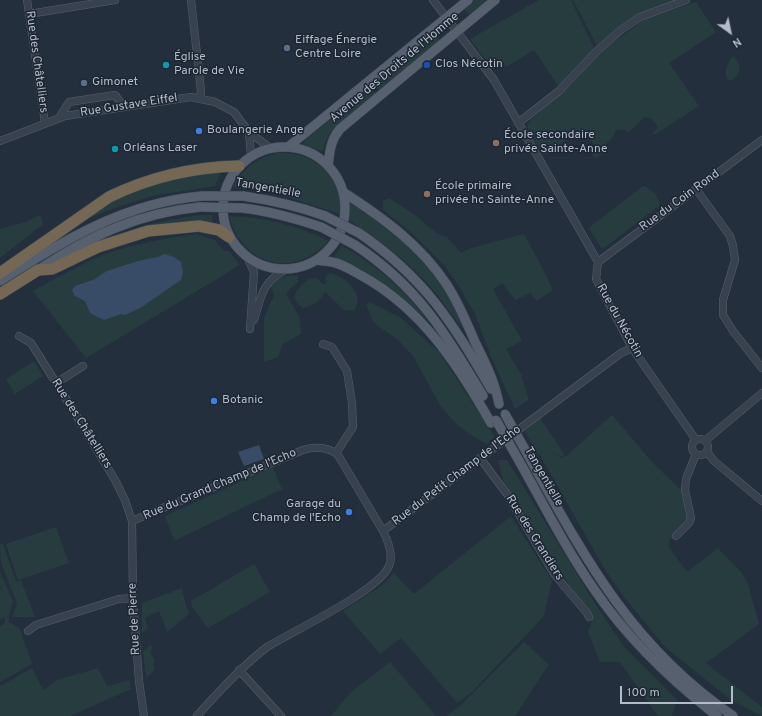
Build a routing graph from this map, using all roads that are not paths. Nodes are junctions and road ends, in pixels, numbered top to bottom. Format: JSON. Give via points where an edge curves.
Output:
{"nodes":[{"id":1,"x":27,"y":0,"type":"edge"},
{"id":2,"x":115,"y":0,"type":"edge"},
{"id":3,"x":191,"y":0,"type":"edge"},
{"id":4,"x":432,"y":0,"type":"edge"},
{"id":5,"x":468,"y":0,"type":"edge"},
{"id":6,"x":495,"y":0,"type":"edge"},
{"id":7,"x":686,"y":0,"type":"edge"},
{"id":8,"x":29,"y":14,"type":"junction"},
{"id":9,"x":446,"y":18,"type":"junction"},
{"id":10,"x":457,"y":32,"type":"junction"},
{"id":11,"x":200,"y":98,"type":"junction"},
{"id":12,"x":124,"y":107,"type":"junction"},
{"id":13,"x":59,"y":118,"type":"junction"},
{"id":14,"x":45,"y":123,"type":"junction"},
{"id":15,"x":518,"y":123,"type":"junction"},
{"id":16,"x":249,"y":132,"type":"junction"},
{"id":17,"x":762,"y":140,"type":"edge"},
{"id":18,"x":0,"y":141,"type":"edge"},
{"id":19,"x":288,"y":147,"type":"junction"},
{"id":20,"x":270,"y":148,"type":"junction"},
{"id":21,"x":251,"y":156,"type":"junction"},
{"id":22,"x":239,"y":166,"type":"junction"},
{"id":23,"x":328,"y":166,"type":"junction"},
{"id":24,"x":696,"y":189,"type":"junction"},
{"id":25,"x":343,"y":192,"type":"junction"},
{"id":26,"x":229,"y":237,"type":"junction"},
{"id":27,"x":247,"y":258,"type":"junction"},
{"id":28,"x":317,"y":260,"type":"junction"},
{"id":29,"x":598,"y":262,"type":"junction"},
{"id":30,"x":38,"y":270,"type":"junction"},
{"id":31,"x":285,"y":270,"type":"junction"},
{"id":32,"x":0,"y":273,"type":"edge"},
{"id":33,"x":0,"y":281,"type":"edge"},
{"id":34,"x":0,"y":294,"type":"edge"},
{"id":35,"x":19,"y":336,"type":"dead end"},
{"id":36,"x":322,"y":344,"type":"dead end"},
{"id":37,"x":632,"y":348,"type":"junction"},
{"id":38,"x":83,"y":366,"type":"dead end"},
{"id":39,"x":762,"y":368,"type":"edge"},
{"id":40,"x":56,"y":383,"type":"junction"},
{"id":41,"x":762,"y":393,"type":"edge"},
{"id":42,"x":499,"y":404,"type":"junction"},
{"id":43,"x":494,"y":421,"type":"junction"},
{"id":44,"x":694,"y":438,"type":"junction"},
{"id":45,"x":708,"y":438,"type":"junction"},
{"id":46,"x":336,"y":453,"type":"junction"},
{"id":47,"x":709,"y":455,"type":"junction"},
{"id":48,"x":695,"y":456,"type":"junction"},
{"id":49,"x":480,"y":458,"type":"junction"},
{"id":50,"x":762,"y":501,"type":"edge"},
{"id":51,"x":132,"y":521,"type":"junction"},
{"id":52,"x":383,"y":531,"type":"junction"},
{"id":53,"x":676,"y":536,"type":"dead end"},
{"id":54,"x":133,"y":598,"type":"junction"},
{"id":55,"x":589,"y":617,"type":"dead end"},
{"id":56,"x":28,"y":631,"type":"dead end"},
{"id":57,"x":239,"y":670,"type":"junction"},
{"id":58,"x":144,"y":716,"type":"edge"},
{"id":59,"x":197,"y":716,"type":"edge"},
{"id":60,"x":281,"y":716,"type":"edge"},
{"id":61,"x":717,"y":716,"type":"edge"},
{"id":62,"x":733,"y":716,"type":"edge"}],
"edges":[{"from":1,"to":8,"type":"street","name":"Rue des Châtelliers"},
{"from":2,"to":8,"type":"street"},
{"from":3,"to":11,"type":"street"},
{"from":4,"to":9,"type":"street"},
{"from":5,"to":9,"type":"main road","name":"Avenue des Droits de l'Homme"},
{"from":6,"to":10,"type":"main road","name":"Avenue des Droits de l'Homme"},
{"from":7,"to":15,"type":"street","via":[[640,17],[621,30],[559,91]]},
{"from":8,"to":14,"type":"street","name":"Rue des Châtelliers"},
{"from":9,"to":10,"type":"street"},
{"from":9,"to":19,"type":"main road","name":"Avenue des Droits de l'Homme"},
{"from":10,"to":15,"type":"street","via":[[484,65]]},
{"from":10,"to":23,"type":"main road","name":"Avenue des Droits de l'Homme","via":[[333,136]]},
{"from":11,"to":12,"type":"street","name":"Rue Gustave Eiffel"},
{"from":11,"to":16,"type":"street","name":"Rue Gustave Eiffel","via":[[215,102],[234,112]]},
{"from":12,"to":13,"type":"street","name":"Rue Gustave Eiffel"},
{"from":12,"to":13,"type":"street","via":[[115,95],[69,102]]},
{"from":13,"to":14,"type":"street","name":"Rue Gustave Eiffel"},
{"from":14,"to":18,"type":"street","name":"Rue Gustave Eiffel"},
{"from":15,"to":29,"type":"street"},
{"from":16,"to":20,"type":"street","name":"Rue Gustave Eiffel"},
{"from":16,"to":21,"type":"street"},
{"from":17,"to":24,"type":"street","name":"Rue du Coin Rond"},
{"from":19,"to":20,"type":"main road"},
{"from":19,"to":23,"type":"main road","via":[[310,153]]},
{"from":20,"to":21,"type":"main road"},
{"from":21,"to":22,"type":"main road"},
{"from":22,"to":26,"type":"main road","via":[[228,182],[223,200],[223,219]]},
{"from":22,"to":32,"type":"highway","via":[[194,169],[157,177],[127,188],[109,197]]},
{"from":23,"to":25,"type":"main road"},
{"from":24,"to":29,"type":"street","name":"Rue du Coin Rond"},
{"from":24,"to":39,"type":"street","via":[[730,236],[733,246],[735,260],[723,300],[723,315],[733,332]]},
{"from":25,"to":28,"type":"main road","via":[[345,211],[341,230],[331,247]]},
{"from":25,"to":42,"type":"main road","via":[[404,236],[438,271],[470,329],[496,388]]},
{"from":26,"to":27,"type":"main road"},
{"from":26,"to":30,"type":"highway","via":[[219,230],[199,226],[148,231],[98,247],[52,269]]},
{"from":27,"to":31,"type":"main road","via":[[259,264]]},
{"from":27,"to":31,"type":"street","via":[[254,272],[250,329],[264,288],[270,279]]},
{"from":28,"to":31,"type":"main road"},
{"from":28,"to":43,"type":"main road","via":[[341,265],[372,282],[416,316],[457,367]]},
{"from":29,"to":37,"type":"street","name":"Rue du Nécotin","via":[[596,279]]},
{"from":30,"to":34,"type":"highway"},
{"from":30,"to":43,"type":"main road","name":"Tangentielle","bridge":true,"via":[[62,254],[111,229],[174,210],[200,207],[242,208],[293,217],[321,227],[355,245],[393,273],[426,306],[459,355]]},
{"from":33,"to":42,"type":"main road","name":"Tangentielle","bridge":true,"via":[[53,248],[124,212],[165,201],[202,196],[243,196],[278,201],[304,208],[359,233],[398,262],[441,308]]},
{"from":35,"to":40,"type":"street","name":"Rue des Châtelliers","via":[[31,343]]},
{"from":36,"to":46,"type":"street","via":[[332,347],[347,371],[352,403],[352,431]]},
{"from":37,"to":44,"type":"street","name":"Rue du Nécotin"},
{"from":37,"to":49,"type":"street","name":"Rue du Petit Champ de l'Echo","via":[[621,353]]},
{"from":38,"to":40,"type":"street"},
{"from":40,"to":51,"type":"street","name":"Rue des Châtelliers","via":[[115,480]]},
{"from":41,"to":45,"type":"street"},
{"from":42,"to":62,"type":"main road","name":"Tangentielle","bridge":true,"via":[[606,589],[627,617],[672,666]]},
{"from":43,"to":61,"type":"main road","name":"Tangentielle","bridge":true,"via":[[596,593],[642,650],[666,674]]},
{"from":44,"to":45,"type":"street"},
{"from":44,"to":48,"type":"street","via":[[692,446]]},
{"from":45,"to":47,"type":"street"},
{"from":46,"to":51,"type":"street","name":"Rue du Grand Champ de l'Echo","via":[[319,448],[303,450]]},
{"from":46,"to":52,"type":"street"},
{"from":47,"to":48,"type":"street"},
{"from":47,"to":50,"type":"street"},
{"from":48,"to":53,"type":"street","via":[[686,479],[685,490],[691,518]]},
{"from":49,"to":52,"type":"street","name":"Rue du Petit Champ de l'Echo"},
{"from":49,"to":55,"type":"street","name":"Rue des Grandiers","via":[[507,494],[554,574]]},
{"from":51,"to":54,"type":"street","name":"Rue de Pierre"},
{"from":52,"to":57,"type":"street","name":"Rue du Petit Champ de l'Echo","via":[[389,544],[391,562],[381,577],[361,593],[268,647]]},
{"from":54,"to":56,"type":"street","via":[[119,599],[36,625]]},
{"from":54,"to":58,"type":"street","name":"Rue de Pierre"},
{"from":57,"to":59,"type":"street","name":"Rue du Petit Champ de l'Echo"},
{"from":57,"to":60,"type":"street"}]}
